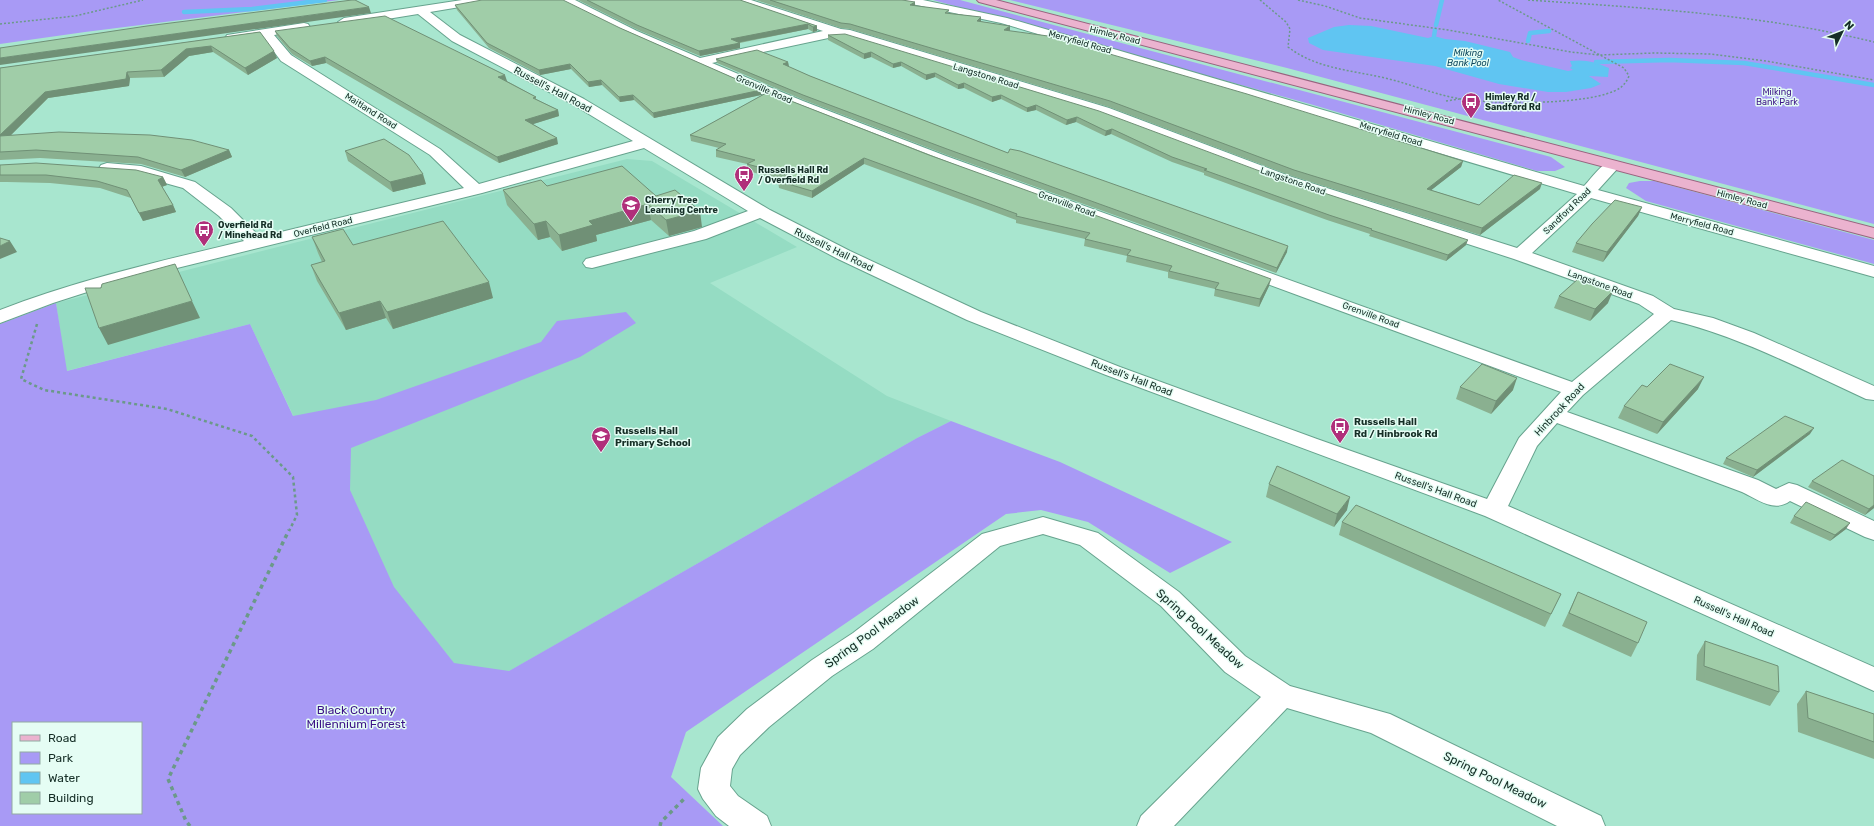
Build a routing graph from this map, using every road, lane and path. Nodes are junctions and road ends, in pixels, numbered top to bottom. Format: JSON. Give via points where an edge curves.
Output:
{"nodes":[{"id":1,"x":143,"y":0,"type":"edge"},
{"id":2,"x":484,"y":0,"type":"edge"},
{"id":3,"x":566,"y":0,"type":"edge"},
{"id":4,"x":907,"y":0,"type":"edge"},
{"id":5,"x":983,"y":0,"type":"edge"},
{"id":6,"x":1260,"y":0,"type":"edge"},
{"id":7,"x":1298,"y":0,"type":"edge"},
{"id":8,"x":1498,"y":0,"type":"edge"},
{"id":9,"x":1528,"y":0,"type":"edge"},
{"id":10,"x":746,"y":2,"type":"edge"},
{"id":11,"x":420,"y":11,"type":"junction"},
{"id":12,"x":336,"y":23,"type":"edge"},
{"id":13,"x":0,"y":24,"type":"edge"},
{"id":14,"x":312,"y":26,"type":"edge"},
{"id":15,"x":266,"y":33,"type":"junction"},
{"id":16,"x":840,"y":33,"type":"junction"},
{"id":17,"x":219,"y":39,"type":"edge"},
{"id":18,"x":1874,"y":42,"type":"edge"},
{"id":19,"x":1599,"y":55,"type":"junction"},
{"id":20,"x":699,"y":62,"type":"junction"},
{"id":21,"x":1874,"y":80,"type":"edge"},
{"id":22,"x":647,"y":142,"type":"junction"},
{"id":23,"x":1613,"y":165,"type":"junction"},
{"id":24,"x":95,"y":167,"type":"edge"},
{"id":25,"x":476,"y":190,"type":"junction"},
{"id":26,"x":1587,"y":192,"type":"junction"},
{"id":27,"x":761,"y":212,"type":"junction"},
{"id":28,"x":1874,"y":234,"type":"edge"},
{"id":29,"x":256,"y":244,"type":"junction"},
{"id":30,"x":1520,"y":255,"type":"junction"},
{"id":31,"x":592,"y":263,"type":"dead end"},
{"id":32,"x":1874,"y":272,"type":"edge"},
{"id":33,"x":46,"y":299,"type":"junction"},
{"id":34,"x":1667,"y":313,"type":"junction"},
{"id":35,"x":0,"y":317,"type":"edge"},
{"id":36,"x":1575,"y":390,"type":"junction"},
{"id":37,"x":1874,"y":394,"type":"edge"},
{"id":38,"x":1553,"y":414,"type":"junction"},
{"id":39,"x":1494,"y":510,"type":"junction"},
{"id":40,"x":1874,"y":531,"type":"edge"},
{"id":41,"x":1874,"y":680,"type":"edge"},
{"id":42,"x":1281,"y":695,"type":"junction"},
{"id":43,"x":190,"y":826,"type":"edge"},
{"id":44,"x":755,"y":826,"type":"edge"},
{"id":45,"x":1153,"y":826,"type":"edge"},
{"id":46,"x":1589,"y":826,"type":"edge"}],
"edges":[{"from":1,"to":13,"type":"path","via":[[75,16]]},
{"from":2,"to":11,"type":"street"},
{"from":3,"to":20,"type":"street","name":"Grenville Road","via":[[632,34]]},
{"from":4,"to":26,"type":"street","name":"Merryfield Road","via":[[1003,20]]},
{"from":5,"to":23,"type":"main road","name":"Himley Road"},
{"from":6,"to":19,"type":"path","via":[[1286,22],[1290,28],[1288,47],[1297,55],[1316,63],[1385,78],[1461,99],[1527,103],[1568,100],[1617,90],[1629,76],[1624,68]]},
{"from":7,"to":19,"type":"path","via":[[1389,24],[1448,30]]},
{"from":8,"to":19,"type":"path"},
{"from":9,"to":18,"type":"path","via":[[1724,15],[1842,33]]},
{"from":10,"to":16,"type":"street"},
{"from":11,"to":12,"type":"street"},
{"from":11,"to":22,"type":"street","name":"Russell's Hall Road","via":[[456,38],[579,102]]},
{"from":14,"to":15,"type":"street"},
{"from":15,"to":17,"type":"street"},
{"from":15,"to":25,"type":"street","name":"Maitland Road","via":[[286,58],[435,152]]},
{"from":16,"to":20,"type":"street","name":"Langstone Road"},
{"from":16,"to":30,"type":"street","name":"Langstone Road","via":[[1104,111],[1286,180]]},
{"from":19,"to":21,"type":"path","via":[[1711,54]]},
{"from":20,"to":36,"type":"street","name":"Grenville Road","via":[[798,104],[941,159]]},
{"from":22,"to":25,"type":"street","name":"Overfield Road"},
{"from":22,"to":27,"type":"street","name":"Russell's Hall Road"},
{"from":23,"to":26,"type":"street","name":"Sandford Road"},
{"from":23,"to":28,"type":"main road","name":"Himley Road"},
{"from":24,"to":29,"type":"street","via":[[141,171],[189,185],[225,212]]},
{"from":25,"to":29,"type":"street","name":"Overfield Road"},
{"from":26,"to":30,"type":"street","name":"Sandford Road"},
{"from":26,"to":32,"type":"street","name":"Merryfield Road"},
{"from":27,"to":31,"type":"street","via":[[700,235]]},
{"from":27,"to":39,"type":"street","name":"Russell's Hall Road","via":[[844,255],[974,316],[1222,412]]},
{"from":29,"to":33,"type":"street","name":"Overfield Road","via":[[106,280]]},
{"from":30,"to":34,"type":"street","name":"Langstone Road","via":[[1646,300]]},
{"from":33,"to":35,"type":"street","name":"Overfield Road"},
{"from":33,"to":43,"type":"path","via":[[21,379],[44,390],[167,409],[252,436],[293,477],[297,514],[168,779]]},
{"from":34,"to":36,"type":"street","name":"Hinbrook Road"},
{"from":34,"to":37,"type":"street","name":"Langstone Road","via":[[1706,322],[1747,337]]},
{"from":36,"to":38,"type":"street","name":"Hinbrook Road"},
{"from":38,"to":39,"type":"street","name":"Hinbrook Road","via":[[1528,443]]},
{"from":38,"to":40,"type":"street","via":[[1750,486],[1778,499],[1789,491]]},
{"from":39,"to":41,"type":"street","name":"Russell's Hall Road","via":[[1616,562]]},
{"from":42,"to":44,"type":"street","name":"Spring Pool Meadow","via":[[1235,664],[1170,599],[1089,539],[1043,525],[991,540],[863,641],[822,668],[758,718],[729,746],[717,768],[714,789],[727,806]]},
{"from":42,"to":45,"type":"street"},
{"from":42,"to":46,"type":"street","name":"Spring Pool Meadow","via":[[1379,723]]}]}
